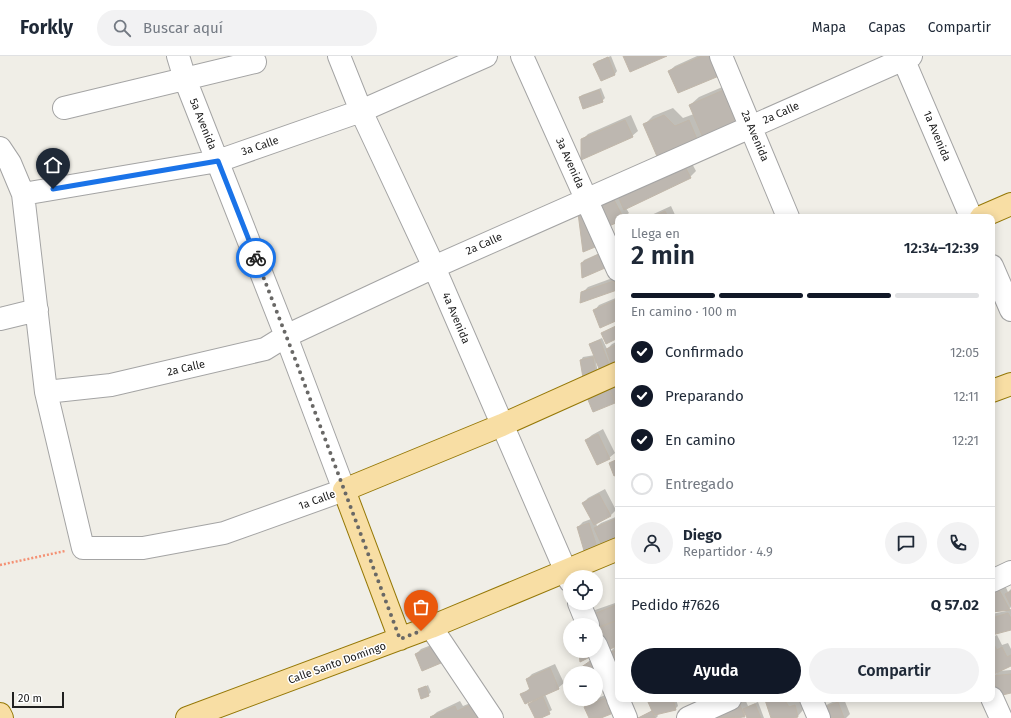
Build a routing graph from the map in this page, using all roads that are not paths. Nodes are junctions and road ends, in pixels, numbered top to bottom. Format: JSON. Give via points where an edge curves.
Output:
{"nodes":[{"id":1,"x":178,"y":56,"type":"edge"},
{"id":2,"x":339,"y":56,"type":"edge"},
{"id":3,"x":486,"y":56,"type":"edge"},
{"id":4,"x":522,"y":56,"type":"edge"},
{"id":5,"x":721,"y":56,"type":"edge"},
{"id":6,"x":906,"y":57,"type":"edge"},
{"id":7,"x":255,"y":62,"type":"dead end"},
{"id":8,"x":185,"y":79,"type":"junction"},
{"id":9,"x":64,"y":108,"type":"dead end"},
{"id":10,"x":361,"y":111,"type":"junction"},
{"id":11,"x":751,"y":126,"type":"junction"},
{"id":12,"x":0,"y":148,"type":"edge"},
{"id":13,"x":218,"y":161,"type":"junction"},
{"id":14,"x":23,"y":194,"type":"junction"},
{"id":15,"x":586,"y":199,"type":"junction"},
{"id":16,"x":1011,"y":204,"type":"edge"},
{"id":17,"x":787,"y":214,"type":"edge"},
{"id":18,"x":970,"y":214,"type":"edge"},
{"id":19,"x":988,"y":214,"type":"edge"},
{"id":20,"x":615,"y":263,"type":"edge"},
{"id":21,"x":434,"y":267,"type":"junction"},
{"id":22,"x":995,"y":273,"type":"edge"},
{"id":23,"x":36,"y":310,"type":"junction"},
{"id":24,"x":1011,"y":310,"type":"edge"},
{"id":25,"x":0,"y":319,"type":"edge"},
{"id":26,"x":286,"y":336,"type":"junction"},
{"id":27,"x":615,"y":374,"type":"edge"},
{"id":28,"x":1011,"y":384,"type":"edge"},
{"id":29,"x":995,"y":390,"type":"edge"},
{"id":30,"x":46,"y":392,"type":"junction"},
{"id":31,"x":502,"y":425,"type":"junction"},
{"id":32,"x":344,"y":490,"type":"junction"},
{"id":33,"x":615,"y":551,"type":"edge"},
{"id":34,"x":565,"y":570,"type":"edge"},
{"id":35,"x":579,"y":570,"type":"edge"},
{"id":36,"x":1011,"y":572,"type":"edge"},
{"id":37,"x":563,"y":578,"type":"edge"},
{"id":38,"x":995,"y":579,"type":"edge"},
{"id":39,"x":431,"y":627,"type":"junction"},
{"id":40,"x":400,"y":639,"type":"junction"},
{"id":41,"x":601,"y":658,"type":"edge"},
{"id":42,"x":615,"y":692,"type":"edge"},
{"id":43,"x":619,"y":702,"type":"edge"},
{"id":44,"x":723,"y":702,"type":"edge"},
{"id":45,"x":812,"y":702,"type":"edge"},
{"id":46,"x":994,"y":702,"type":"edge"},
{"id":47,"x":0,"y":714,"type":"edge"},
{"id":48,"x":2,"y":718,"type":"edge"},
{"id":49,"x":187,"y":718,"type":"edge"},
{"id":50,"x":492,"y":718,"type":"edge"},
{"id":51,"x":626,"y":718,"type":"edge"},
{"id":52,"x":688,"y":718,"type":"edge"},
{"id":53,"x":819,"y":718,"type":"edge"},
{"id":54,"x":1001,"y":718,"type":"edge"}],
"edges":[{"from":1,"to":8,"type":"street","name":"5a Avenida"},
{"from":2,"to":10,"type":"street","name":"4a Avenida"},
{"from":3,"to":10,"type":"street","name":"3a Calle"},
{"from":4,"to":15,"type":"street","name":"3a Avenida"},
{"from":5,"to":11,"type":"street","name":"2a Avenida"},
{"from":6,"to":11,"type":"street","name":"2a Calle"},
{"from":6,"to":18,"type":"street","name":"1a Avenida"},
{"from":7,"to":8,"type":"street"},
{"from":8,"to":9,"type":"street"},
{"from":8,"to":13,"type":"street","name":"5a Avenida"},
{"from":10,"to":13,"type":"street","name":"3a Calle"},
{"from":10,"to":21,"type":"street","name":"4a Avenida"},
{"from":11,"to":15,"type":"street","name":"2a Calle"},
{"from":11,"to":17,"type":"street","name":"2a Avenida"},
{"from":12,"to":14,"type":"street","via":[[10,163]]},
{"from":13,"to":14,"type":"street","name":"3a Calle"},
{"from":13,"to":26,"type":"street","name":"5a Avenida"},
{"from":14,"to":23,"type":"street"},
{"from":15,"to":20,"type":"street","name":"3a Avenida"},
{"from":15,"to":21,"type":"street","name":"2a Calle"},
{"from":16,"to":19,"type":"main road"},
{"from":21,"to":26,"type":"street","name":"2a Calle"},
{"from":21,"to":31,"type":"street","name":"4a Avenida"},
{"from":22,"to":24,"type":"street"},
{"from":23,"to":25,"type":"street"},
{"from":23,"to":30,"type":"street"},
{"from":26,"to":30,"type":"street","name":"2a Calle","via":[[265,349],[111,385]]},
{"from":26,"to":32,"type":"street","name":"5a Avenida"},
{"from":27,"to":31,"type":"main road","name":"1a Calle"},
{"from":28,"to":29,"type":"main road"},
{"from":30,"to":32,"type":"street","name":"1a Calle","via":[[83,548],[143,548],[224,533]]},
{"from":31,"to":32,"type":"main road","name":"1a Calle"},
{"from":31,"to":34,"type":"street","name":"4a Avenida"},
{"from":32,"to":40,"type":"main road","name":"5a Avenida"},
{"from":33,"to":35,"type":"main road","name":"Calle Santo Domingo"},
{"from":36,"to":38,"type":"street"},
{"from":37,"to":39,"type":"main road","name":"Calle Santo Domingo"},
{"from":39,"to":40,"type":"main road","name":"Calle Santo Domingo"},
{"from":39,"to":50,"type":"street"},
{"from":40,"to":49,"type":"main road","name":"Calle Santo Domingo"},
{"from":41,"to":42,"type":"street"},
{"from":43,"to":51,"type":"street"},
{"from":44,"to":52,"type":"street"},
{"from":45,"to":53,"type":"street"},
{"from":46,"to":54,"type":"street"},
{"from":47,"to":48,"type":"main road"}]}
